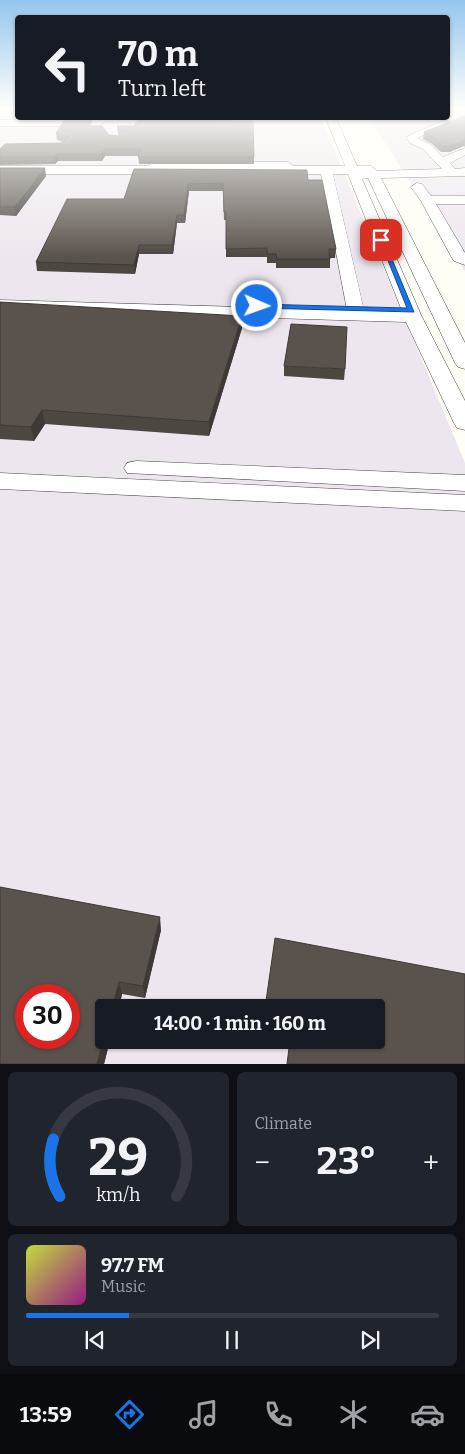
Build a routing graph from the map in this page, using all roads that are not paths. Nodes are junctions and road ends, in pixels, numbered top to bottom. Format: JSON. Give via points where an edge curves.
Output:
{"nodes":[{"id":1,"x":356,"y":159,"type":"edge"},
{"id":2,"x":439,"y":159,"type":"edge"},
{"id":3,"x":449,"y":159,"type":"edge"},
{"id":4,"x":442,"y":162,"type":"junction"},
{"id":5,"x":0,"y":166,"type":"edge"},
{"id":6,"x":0,"y":170,"type":"edge"},
{"id":7,"x":326,"y":170,"type":"junction"},
{"id":8,"x":363,"y":171,"type":"junction"},
{"id":9,"x":459,"y":172,"type":"edge"},
{"id":10,"x":465,"y":176,"type":"edge"},
{"id":11,"x":0,"y":177,"type":"edge"},
{"id":12,"x":55,"y":184,"type":"dead end"},
{"id":13,"x":417,"y":187,"type":"dead end"},
{"id":14,"x":427,"y":200,"type":"junction"},
{"id":15,"x":465,"y":200,"type":"edge"},
{"id":16,"x":465,"y":260,"type":"edge"},
{"id":17,"x":0,"y":297,"type":"edge"},
{"id":18,"x":0,"y":305,"type":"edge"},
{"id":19,"x":356,"y":309,"type":"junction"},
{"id":20,"x":412,"y":313,"type":"junction"},
{"id":21,"x":465,"y":363,"type":"edge"},
{"id":22,"x":465,"y":423,"type":"edge"},
{"id":23,"x":0,"y":462,"type":"edge"},
{"id":24,"x":0,"y":481,"type":"edge"},
{"id":25,"x":465,"y":482,"type":"edge"},
{"id":26,"x":465,"y":502,"type":"edge"}],
"edges":[{"from":1,"to":8,"type":"street"},
{"from":2,"to":4,"type":"street"},
{"from":3,"to":4,"type":"street"},
{"from":4,"to":9,"type":"street"},
{"from":5,"to":8,"type":"street"},
{"from":6,"to":7,"type":"street"},
{"from":7,"to":8,"type":"street"},
{"from":7,"to":19,"type":"street"},
{"from":8,"to":9,"type":"street"},
{"from":8,"to":10,"type":"street"},
{"from":8,"to":20,"type":"street"},
{"from":8,"to":21,"type":"street"},
{"from":11,"to":12,"type":"street","via":[[44,178]]},
{"from":13,"to":14,"type":"street"},
{"from":14,"to":15,"type":"street"},
{"from":14,"to":16,"type":"street","via":[[460,258]]},
{"from":17,"to":19,"type":"street"},
{"from":18,"to":20,"type":"street"},
{"from":19,"to":20,"type":"street"},
{"from":20,"to":22,"type":"street"},
{"from":23,"to":25,"type":"street"},
{"from":24,"to":26,"type":"street"}]}
